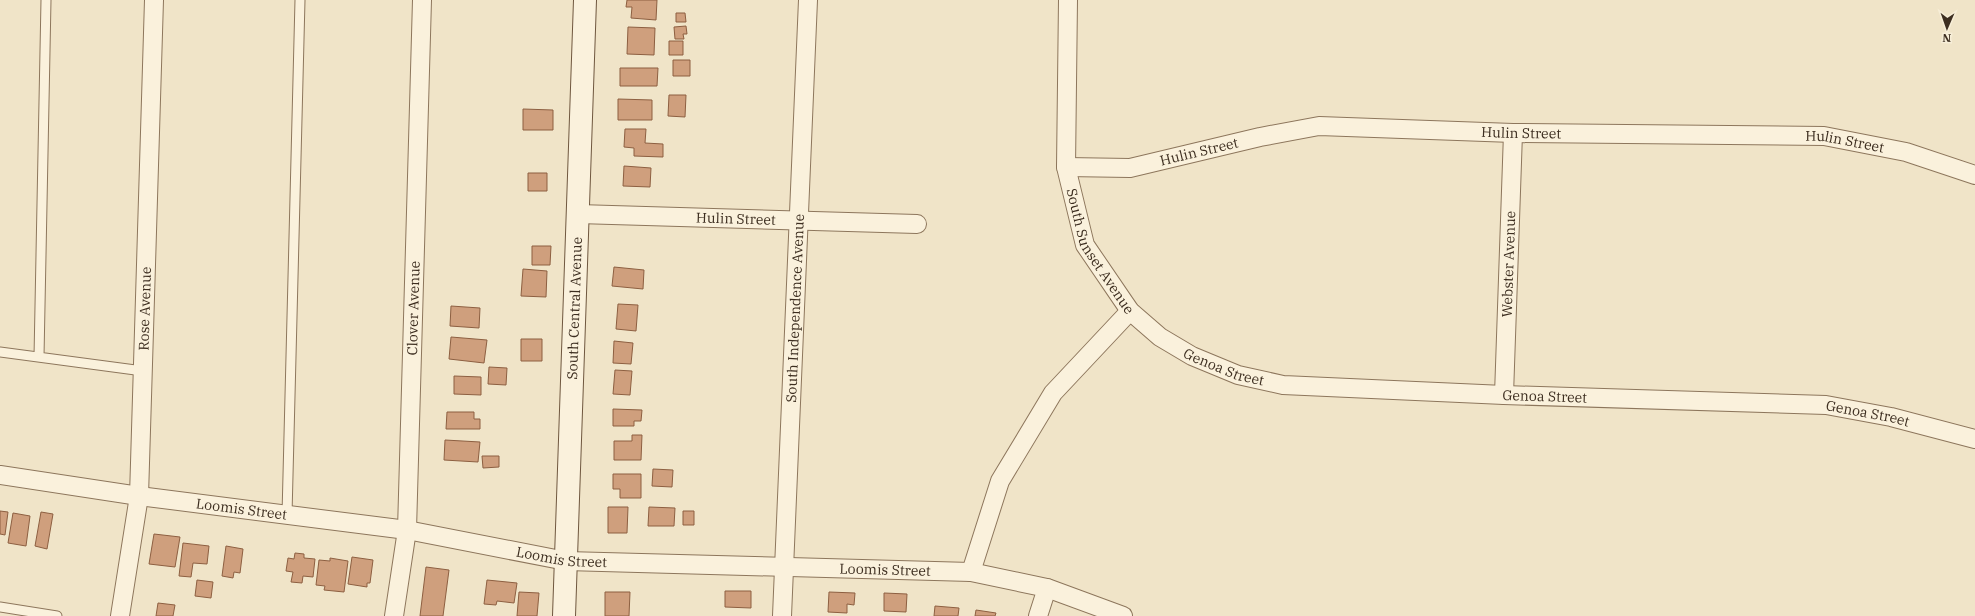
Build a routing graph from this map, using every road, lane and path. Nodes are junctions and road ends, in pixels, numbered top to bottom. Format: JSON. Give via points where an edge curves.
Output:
{"nodes":[{"id":1,"x":46,"y":0,"type":"edge"},
{"id":2,"x":154,"y":0,"type":"edge"},
{"id":3,"x":300,"y":0,"type":"edge"},
{"id":4,"x":422,"y":0,"type":"edge"},
{"id":5,"x":585,"y":0,"type":"edge"},
{"id":6,"x":808,"y":0,"type":"edge"},
{"id":7,"x":1068,"y":0,"type":"edge"},
{"id":8,"x":1513,"y":133,"type":"junction"},
{"id":9,"x":1066,"y":167,"type":"junction"},
{"id":10,"x":1975,"y":175,"type":"edge"},
{"id":11,"x":578,"y":214,"type":"junction"},
{"id":12,"x":799,"y":221,"type":"junction"},
{"id":13,"x":917,"y":224,"type":"dead end"},
{"id":14,"x":1130,"y":311,"type":"junction"},
{"id":15,"x":0,"y":352,"type":"edge"},
{"id":16,"x":38,"y":357,"type":"junction"},
{"id":17,"x":143,"y":371,"type":"junction"},
{"id":18,"x":1504,"y":395,"type":"junction"},
{"id":19,"x":1975,"y":440,"type":"edge"},
{"id":20,"x":0,"y":475,"type":"edge"},
{"id":21,"x":139,"y":496,"type":"junction"},
{"id":22,"x":287,"y":515,"type":"junction"},
{"id":23,"x":407,"y":530,"type":"junction"},
{"id":24,"x":566,"y":560,"type":"junction"},
{"id":25,"x":783,"y":567,"type":"junction"},
{"id":26,"x":971,"y":572,"type":"junction"},
{"id":27,"x":1047,"y":588,"type":"junction"},
{"id":28,"x":0,"y":607,"type":"edge"},
{"id":29,"x":57,"y":616,"type":"edge"},
{"id":30,"x":120,"y":616,"type":"edge"},
{"id":31,"x":394,"y":616,"type":"edge"},
{"id":32,"x":564,"y":616,"type":"edge"},
{"id":33,"x":782,"y":616,"type":"edge"},
{"id":34,"x":1038,"y":616,"type":"edge"},
{"id":35,"x":1123,"y":616,"type":"edge"}],
"edges":[{"from":1,"to":16,"type":"lane"},
{"from":2,"to":17,"type":"street","name":"Rose Avenue"},
{"from":3,"to":22,"type":"lane"},
{"from":4,"to":23,"type":"street","name":"Clover Avenue"},
{"from":5,"to":11,"type":"main road","name":"South Central Avenue"},
{"from":6,"to":12,"type":"street","name":"South Independence Avenue"},
{"from":7,"to":9,"type":"street","name":"South Sunset Avenue"},
{"from":8,"to":9,"type":"street","name":"Hulin Street","via":[[1319,126],[1260,137],[1130,168]]},
{"from":8,"to":10,"type":"street","name":"Hulin Street","via":[[1824,136],[1906,152]]},
{"from":8,"to":18,"type":"street","name":"Webster Avenue"},
{"from":9,"to":14,"type":"street","name":"South Sunset Avenue","via":[[1085,244]]},
{"from":11,"to":12,"type":"street","name":"Hulin Street"},
{"from":11,"to":24,"type":"main road","name":"South Central Avenue"},
{"from":12,"to":13,"type":"street","name":"Hulin Street"},
{"from":12,"to":25,"type":"street","name":"South Independence Avenue"},
{"from":14,"to":18,"type":"street","name":"Genoa Street","via":[[1160,337],[1186,352],[1238,375],[1283,385]]},
{"from":14,"to":26,"type":"street","name":"South Sunset Avenue","via":[[1053,393],[1000,481]]},
{"from":15,"to":16,"type":"lane"},
{"from":16,"to":17,"type":"lane"},
{"from":17,"to":21,"type":"street","name":"Rose Avenue"},
{"from":18,"to":19,"type":"street","name":"Genoa Street","via":[[1826,404],[1891,417]]},
{"from":20,"to":21,"type":"street","name":"Loomis Street"},
{"from":21,"to":22,"type":"street","name":"Loomis Street"},
{"from":21,"to":30,"type":"street","name":"Rose Avenue"},
{"from":22,"to":23,"type":"street","name":"Loomis Street"},
{"from":23,"to":24,"type":"street","name":"Loomis Street"},
{"from":23,"to":31,"type":"street","name":"Clover Avenue"},
{"from":24,"to":25,"type":"street","name":"Loomis Street"},
{"from":24,"to":32,"type":"main road","name":"South Central Avenue"},
{"from":25,"to":26,"type":"street","name":"Loomis Street"},
{"from":25,"to":33,"type":"street","name":"South Independence Avenue"},
{"from":26,"to":27,"type":"street","name":"Loomis Street"},
{"from":27,"to":34,"type":"street"},
{"from":27,"to":35,"type":"street","name":"Loomis Street"},
{"from":28,"to":29,"type":"lane"}]}
